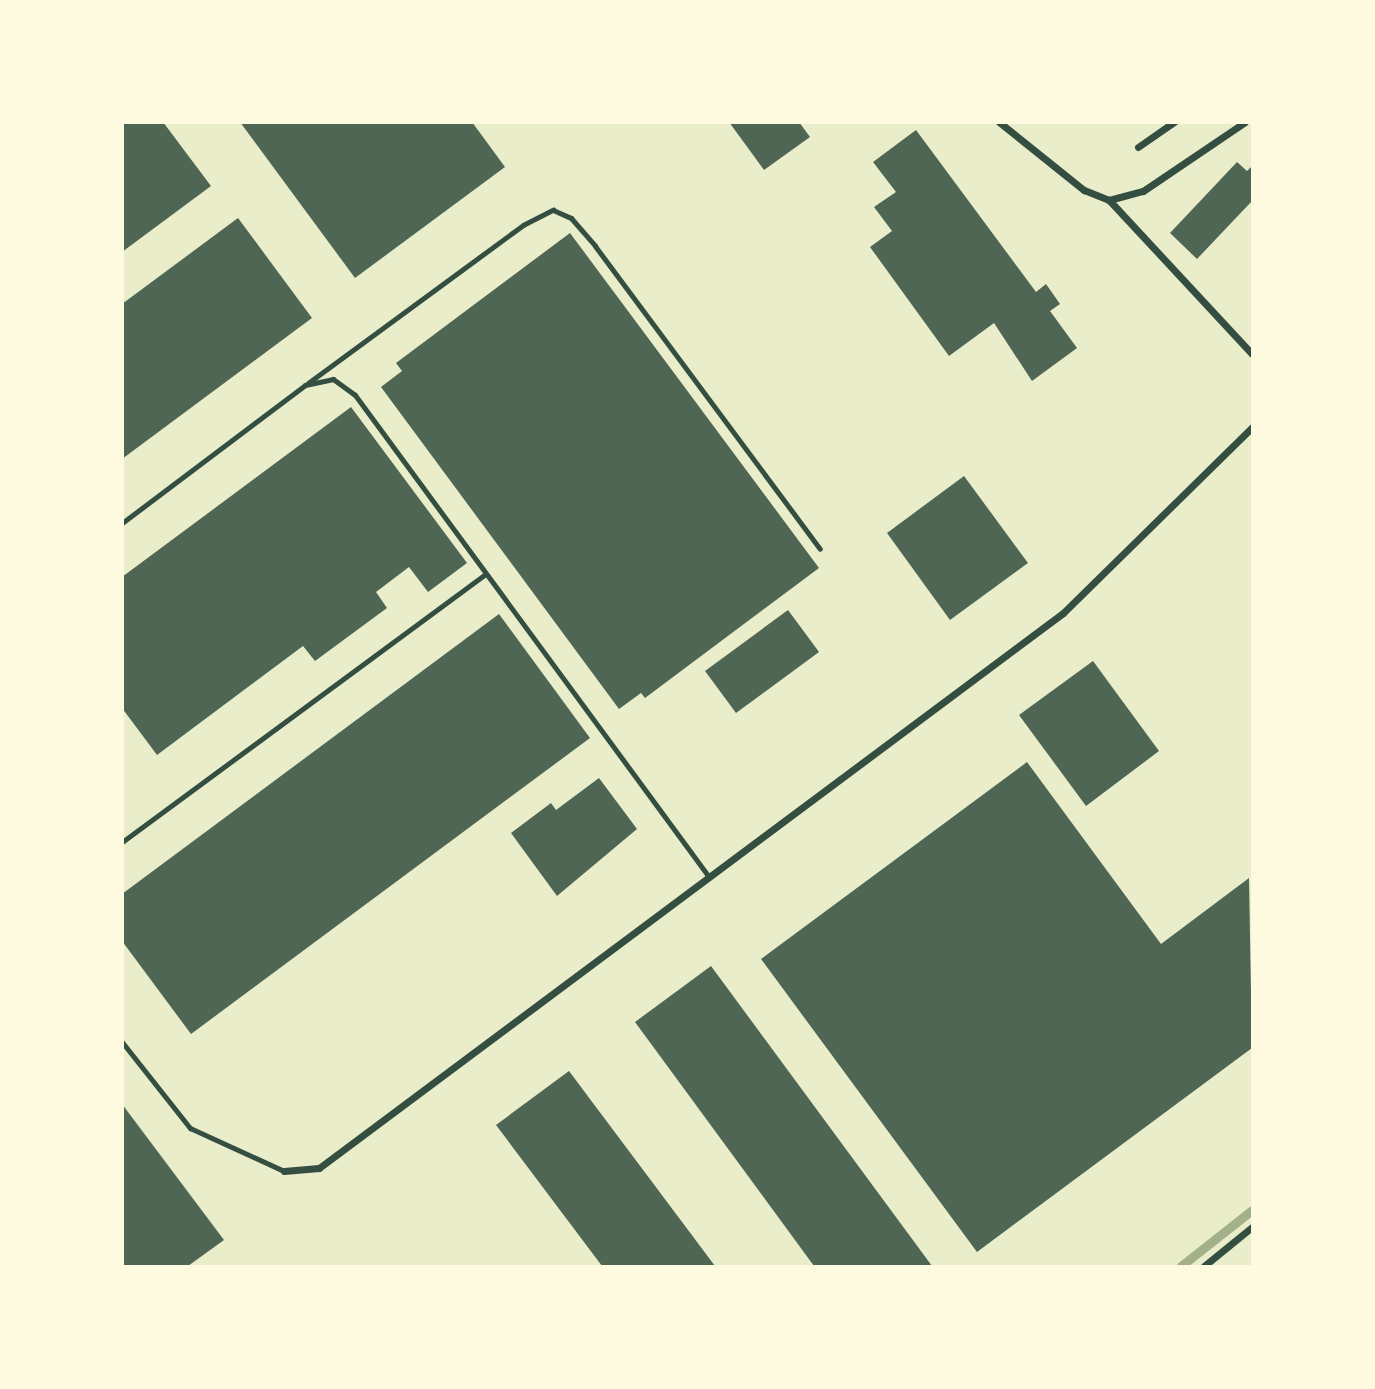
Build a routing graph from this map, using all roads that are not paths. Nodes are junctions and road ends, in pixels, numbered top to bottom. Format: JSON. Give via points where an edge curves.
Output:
{"nodes":[{"id":1,"x":999,"y":122,"type":"edge"},
{"id":2,"x":1174,"y":122,"type":"edge"},
{"id":3,"x":1245,"y":122,"type":"edge"},
{"id":4,"x":1138,"y":147,"type":"dead end"},
{"id":5,"x":1109,"y":200,"type":"junction"},
{"id":6,"x":1252,"y":354,"type":"edge"},
{"id":7,"x":305,"y":385,"type":"junction"},
{"id":8,"x":1252,"y":427,"type":"edge"},
{"id":9,"x":122,"y":523,"type":"edge"},
{"id":10,"x":820,"y":549,"type":"dead end"},
{"id":11,"x":486,"y":574,"type":"junction"},
{"id":12,"x":122,"y":842,"type":"edge"},
{"id":13,"x":709,"y":877,"type":"junction"},
{"id":14,"x":122,"y":1041,"type":"edge"},
{"id":15,"x":284,"y":1171,"type":"joint"},
{"id":16,"x":1252,"y":1227,"type":"edge"},
{"id":17,"x":1204,"y":1266,"type":"edge"}],
"edges":[{"from":1,"to":5,"type":"street","via":[[1084,190]]},
{"from":2,"to":4,"type":"street"},
{"from":3,"to":5,"type":"street","via":[[1143,191]]},
{"from":5,"to":6,"type":"street"},
{"from":7,"to":9,"type":"lane"},
{"from":7,"to":10,"type":"lane","via":[[523,225],[553,210],[571,218],[595,246]]},
{"from":7,"to":11,"type":"lane","via":[[333,379],[355,395]]},
{"from":8,"to":13,"type":"street","via":[[1073,605]]},
{"from":11,"to":12,"type":"lane"},
{"from":11,"to":13,"type":"lane"},
{"from":13,"to":15,"type":"street","via":[[319,1168]]},
{"from":14,"to":15,"type":"lane","via":[[190,1128]]},
{"from":16,"to":17,"type":"street"}]}
